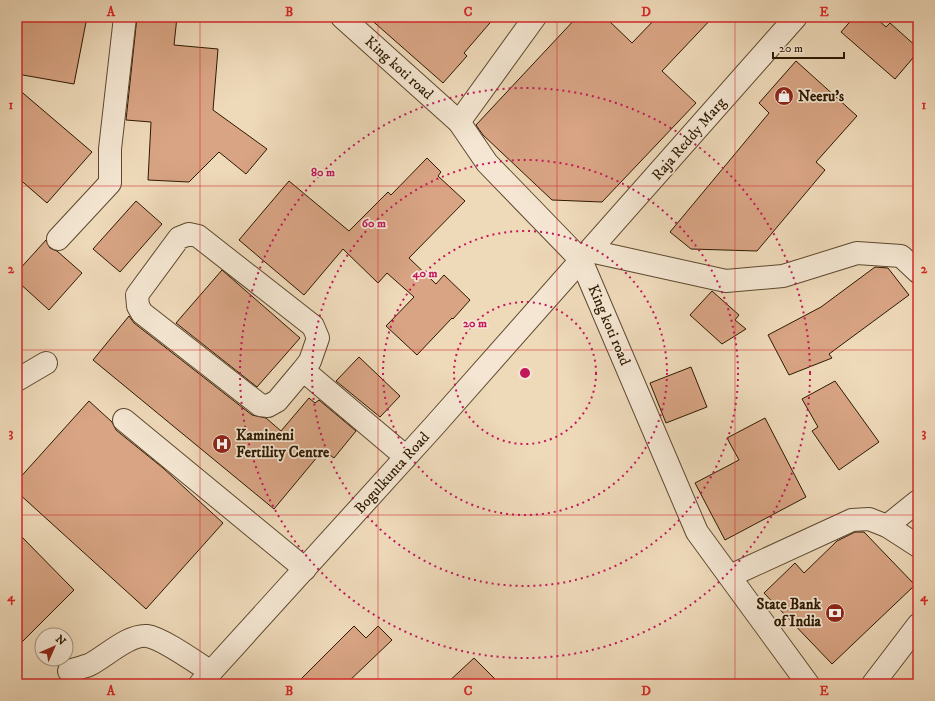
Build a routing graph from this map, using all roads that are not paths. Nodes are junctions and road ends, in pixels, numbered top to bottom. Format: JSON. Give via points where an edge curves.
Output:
{"nodes":[{"id":1,"x":125,"y":17,"type":"edge"},
{"id":2,"x":342,"y":17,"type":"edge"},
{"id":3,"x":535,"y":17,"type":"edge"},
{"id":4,"x":796,"y":17,"type":"edge"},
{"id":5,"x":459,"y":122,"type":"junction"},
{"id":6,"x":58,"y":239,"type":"dead end"},
{"id":7,"x":585,"y":255,"type":"junction"},
{"id":8,"x":918,"y":272,"type":"edge"},
{"id":9,"x":46,"y":364,"type":"dead end"},
{"id":10,"x":303,"y":370,"type":"junction"},
{"id":11,"x":17,"y":380,"type":"edge"},
{"id":12,"x":124,"y":420,"type":"dead end"},
{"id":13,"x":406,"y":456,"type":"junction"},
{"id":14,"x":918,"y":501,"type":"edge"},
{"id":15,"x":888,"y":526,"type":"junction"},
{"id":16,"x":918,"y":546,"type":"edge"},
{"id":17,"x":305,"y":569,"type":"junction"},
{"id":18,"x":730,"y":576,"type":"junction"},
{"id":19,"x":918,"y":625,"type":"edge"},
{"id":20,"x":69,"y":672,"type":"dead end"},
{"id":21,"x":206,"y":678,"type":"edge"},
{"id":22,"x":801,"y":682,"type":"edge"},
{"id":23,"x":873,"y":684,"type":"edge"}],
"edges":[{"from":1,"to":6,"type":"street","via":[[110,149],[110,183]]},
{"from":2,"to":5,"type":"street","name":"King koti road"},
{"from":3,"to":5,"type":"street"},
{"from":4,"to":7,"type":"street","name":"Raja Reddy Marg"},
{"from":5,"to":7,"type":"street","name":"King koti road","via":[[487,163]]},
{"from":7,"to":8,"type":"street","via":[[726,282],[784,276],[857,253],[901,256]]},
{"from":7,"to":13,"type":"street","name":"Bogulkunta Road"},
{"from":7,"to":18,"type":"street","name":"King koti road","via":[[697,532]]},
{"from":9,"to":11,"type":"street"},
{"from":10,"to":10,"type":"street","via":[[310,361],[318,338],[313,326],[198,236],[189,234],[178,238],[137,295],[142,313],[260,405],[268,406],[277,401]]},
{"from":10,"to":13,"type":"street"},
{"from":12,"to":17,"type":"street"},
{"from":13,"to":17,"type":"street","name":"Bogulkunta Road"},
{"from":14,"to":15,"type":"street"},
{"from":15,"to":16,"type":"street"},
{"from":15,"to":18,"type":"street","via":[[869,519],[852,520]]},
{"from":17,"to":21,"type":"street","name":"Bogulkunta Road"},
{"from":18,"to":22,"type":"street","name":"King koti road"},
{"from":19,"to":23,"type":"street"},
{"from":20,"to":21,"type":"street","via":[[89,665],[136,638],[146,636],[155,638],[190,659]]}]}
